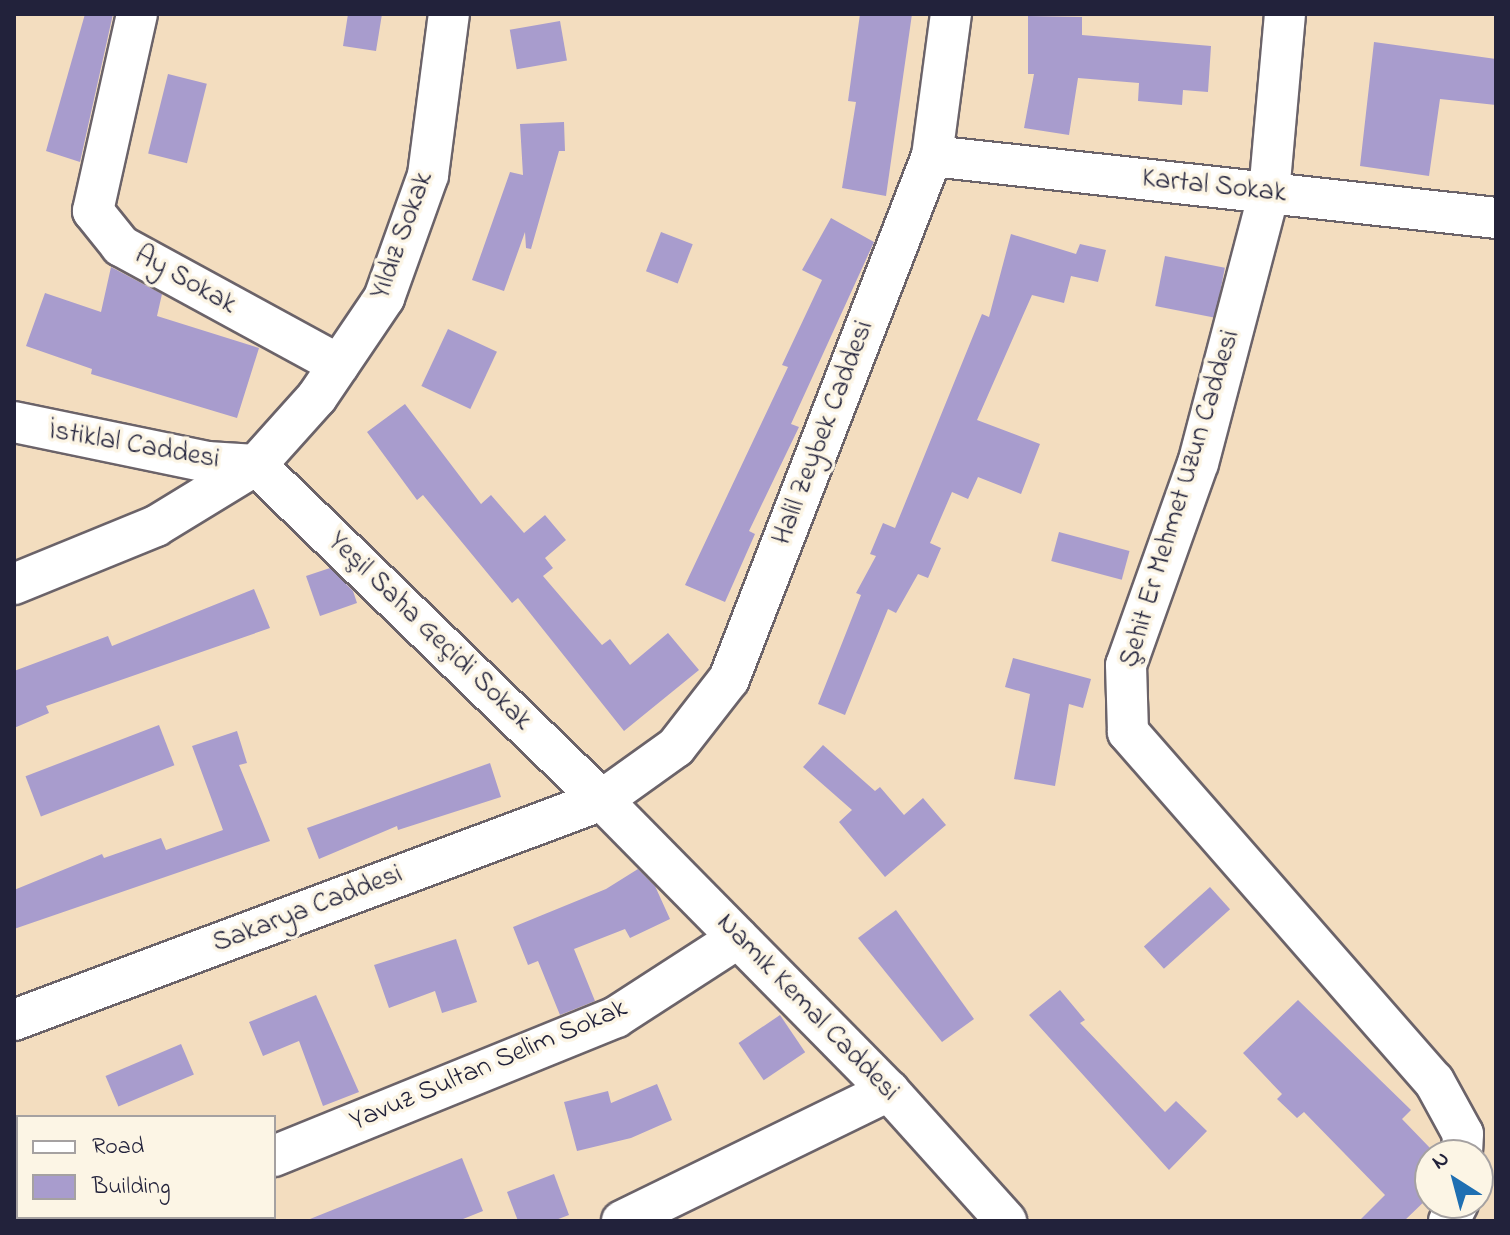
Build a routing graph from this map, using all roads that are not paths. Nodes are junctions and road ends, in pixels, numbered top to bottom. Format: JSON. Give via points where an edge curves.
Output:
{"nodes":[{"id":1,"x":137,"y":14,"type":"edge"},
{"id":2,"x":449,"y":14,"type":"edge"},
{"id":3,"x":951,"y":14,"type":"edge"},
{"id":4,"x":1285,"y":14,"type":"edge"},
{"id":5,"x":932,"y":156,"type":"junction"},
{"id":6,"x":1269,"y":193,"type":"junction"},
{"id":7,"x":1496,"y":218,"type":"edge"},
{"id":8,"x":339,"y":365,"type":"junction"},
{"id":9,"x":14,"y":422,"type":"edge"},
{"id":10,"x":256,"y":465,"type":"junction"},
{"id":11,"x":14,"y":584,"type":"edge"},
{"id":12,"x":602,"y":800,"type":"junction"},
{"id":13,"x":738,"y":938,"type":"junction"},
{"id":14,"x":14,"y":1020,"type":"edge"},
{"id":15,"x":889,"y":1091,"type":"junction"},
{"id":16,"x":1463,"y":1139,"type":"edge"},
{"id":17,"x":276,"y":1155,"type":"edge"},
{"id":18,"x":622,"y":1221,"type":"edge"},
{"id":19,"x":1006,"y":1221,"type":"edge"}],
"edges":[{"from":1,"to":8,"type":"street","name":"Ay Sokak","via":[[93,211],[121,246]]},
{"from":2,"to":8,"type":"street","name":"Yıldız Sokak","via":[[428,175],[384,298]]},
{"from":3,"to":5,"type":"street","name":"Halil Zeybek Caddesi"},
{"from":4,"to":6,"type":"street","name":"Şehit Er Mehmet Uzun Caddesi"},
{"from":5,"to":6,"type":"street","name":"Kartal Sokak"},
{"from":5,"to":12,"type":"street","name":"Halil Zeybek Caddesi","via":[[729,679],[676,747]]},
{"from":6,"to":7,"type":"street","name":"Kartal Sokak"},
{"from":6,"to":16,"type":"street","name":"Şehit Er Mehmet Uzun Caddesi","via":[[1198,463],[1126,665],[1128,732],[1434,1081]]},
{"from":8,"to":10,"type":"street","name":"Yıldız Sokak"},
{"from":9,"to":10,"type":"street","name":"İstiklal Caddesi","via":[[207,462]]},
{"from":10,"to":11,"type":"street","name":"Yıldız Sokak","via":[[156,526]]},
{"from":10,"to":12,"type":"street","name":"Yeşil Saha Geçidi Sokak"},
{"from":12,"to":13,"type":"street","name":"Namık Kemal Caddesi"},
{"from":12,"to":14,"type":"street","name":"Sakarya Caddesi"},
{"from":13,"to":15,"type":"street","name":"Namık Kemal Caddesi"},
{"from":13,"to":17,"type":"street","name":"Yavuz Sultan Selim Sokak","via":[[616,1017]]},
{"from":15,"to":18,"type":"street"},
{"from":15,"to":19,"type":"street","name":"Namık Kemal Caddesi"}]}
